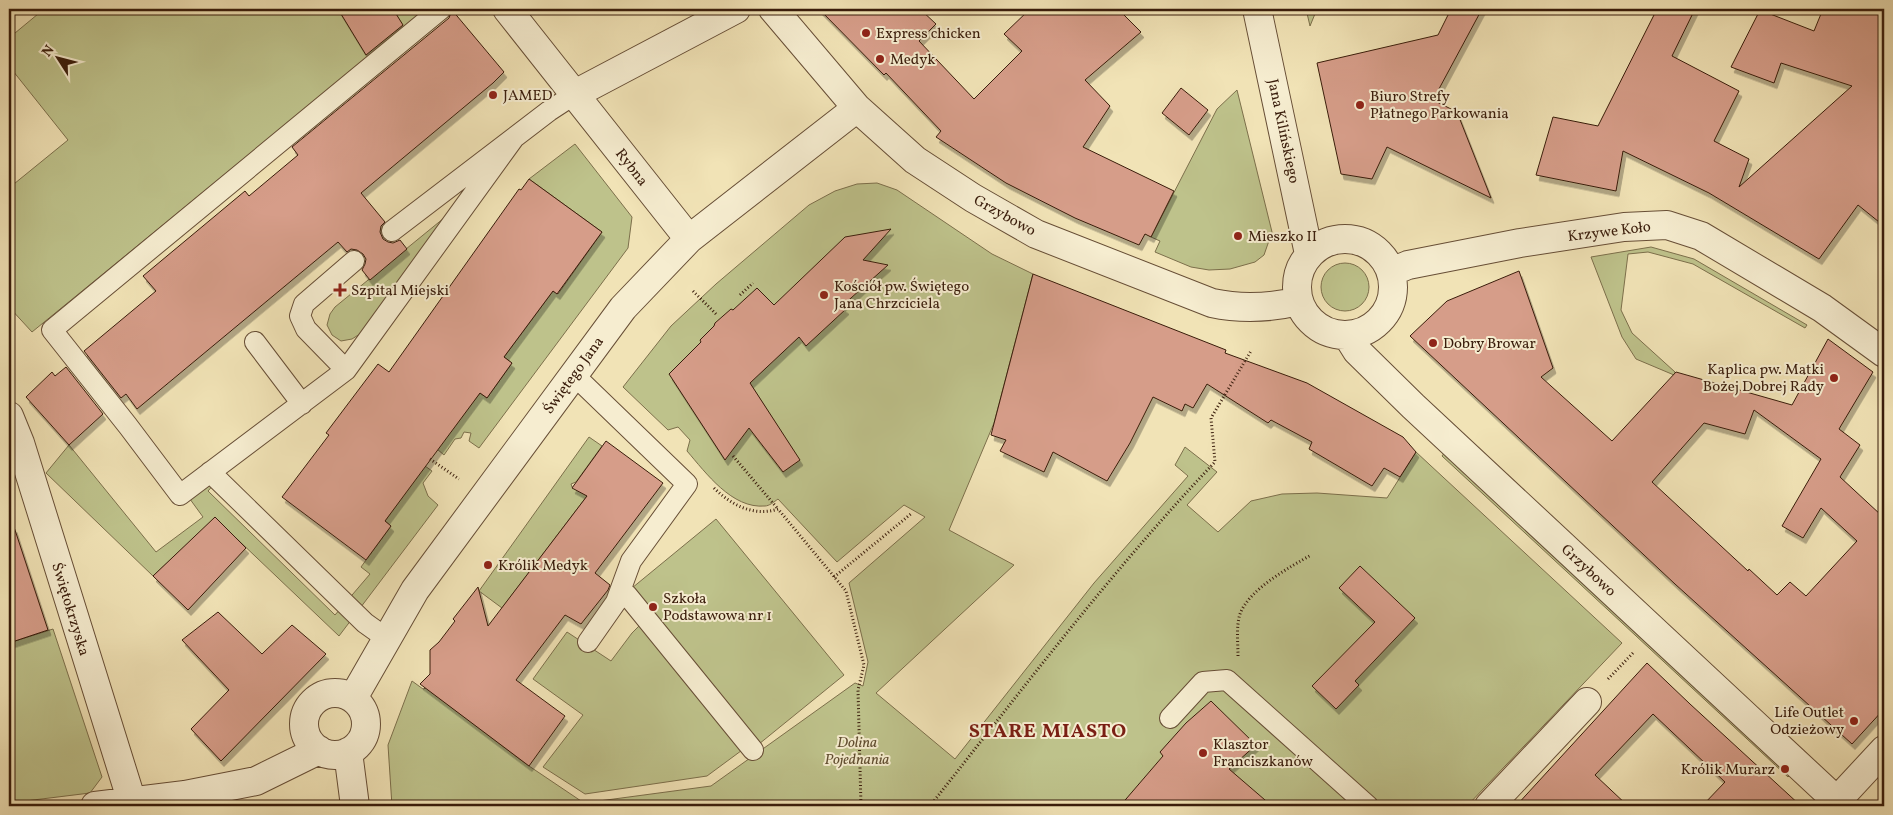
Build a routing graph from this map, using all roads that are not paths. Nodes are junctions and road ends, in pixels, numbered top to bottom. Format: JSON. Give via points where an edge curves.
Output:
{"nodes":[{"id":1,"x":441,"y":9,"type":"edge"},
{"id":2,"x":507,"y":9,"type":"edge"},
{"id":3,"x":736,"y":9,"type":"edge"},
{"id":4,"x":774,"y":9,"type":"edge"},
{"id":5,"x":1257,"y":9,"type":"edge"},
{"id":6,"x":575,"y":94,"type":"junction"},
{"id":7,"x":857,"y":108,"type":"junction"},
{"id":8,"x":514,"y":138,"type":"junction"},
{"id":9,"x":392,"y":231,"type":"dead end"},
{"id":10,"x":689,"y":239,"type":"junction"},
{"id":11,"x":1309,"y":254,"type":"junction"},
{"id":12,"x":354,"y":261,"type":"dead end"},
{"id":13,"x":1391,"y":272,"type":"junction"},
{"id":14,"x":1299,"y":301,"type":"junction"},
{"id":15,"x":1347,"y":335,"type":"junction"},
{"id":16,"x":255,"y":342,"type":"dead end"},
{"id":17,"x":1884,"y":353,"type":"edge"},
{"id":18,"x":346,"y":370,"type":"junction"},
{"id":19,"x":574,"y":375,"type":"junction"},
{"id":20,"x":302,"y":404,"type":"junction"},
{"id":21,"x":9,"y":416,"type":"edge"},
{"id":22,"x":210,"y":472,"type":"junction"},
{"id":23,"x":620,"y":592,"type":"junction"},
{"id":24,"x":386,"y":638,"type":"junction"},
{"id":25,"x":588,"y":642,"type":"dead end"},
{"id":26,"x":353,"y":698,"type":"junction"},
{"id":27,"x":1587,"y":702,"type":"road end"},
{"id":28,"x":1170,"y":718,"type":"dead end"},
{"id":29,"x":319,"y":750,"type":"junction"},
{"id":30,"x":753,"y":750,"type":"dead end"},
{"id":31,"x":1884,"y":750,"type":"edge"},
{"id":32,"x":348,"y":752,"type":"junction"},
{"id":33,"x":132,"y":802,"type":"junction"},
{"id":34,"x":1834,"y":803,"type":"edge"},
{"id":35,"x":95,"y":806,"type":"edge"},
{"id":36,"x":355,"y":806,"type":"edge"},
{"id":37,"x":1368,"y":806,"type":"edge"},
{"id":38,"x":1488,"y":806,"type":"edge"}],
"edges":[{"from":1,"to":22,"type":"lane","via":[[52,330],[180,494]]},
{"from":2,"to":6,"type":"street","name":"Rybna"},
{"from":3,"to":6,"type":"street"},
{"from":4,"to":7,"type":"street","name":"Grzybowo"},
{"from":5,"to":11,"type":"street","name":"Jana Kilińskiego"},
{"from":6,"to":8,"type":"lane"},
{"from":6,"to":10,"type":"street","name":"Rybna"},
{"from":7,"to":10,"type":"street","name":"Świętego Jana"},
{"from":7,"to":14,"type":"street","name":"Grzybowo","via":[[915,160],[1036,234],[1212,303],[1232,308]]},
{"from":8,"to":9,"type":"lane"},
{"from":8,"to":18,"type":"lane"},
{"from":10,"to":19,"type":"street","name":"Świętego Jana","via":[[623,308]]},
{"from":11,"to":13,"type":"street","via":[[1330,240],[1356,239],[1378,251]]},
{"from":11,"to":14,"type":"street","via":[[1298,276],[1296,289]]},
{"from":12,"to":18,"type":"lane","via":[[304,304],[300,316],[306,329]]},
{"from":13,"to":15,"type":"street","via":[[1394,284],[1388,309],[1371,327]]},
{"from":13,"to":17,"type":"street","name":"Krzywe Koło","via":[[1415,264],[1520,243],[1624,227],[1667,225],[1701,236],[1822,308]]},
{"from":14,"to":15,"type":"street","via":[[1312,323],[1328,332]]},
{"from":15,"to":34,"type":"street","name":"Grzybowo","via":[[1357,351],[1413,406]]},
{"from":16,"to":20,"type":"lane"},
{"from":18,"to":20,"type":"lane"},
{"from":19,"to":23,"type":"lane","via":[[687,484],[631,561]]},
{"from":19,"to":24,"type":"street","name":"Świętego Jana","via":[[415,590]]},
{"from":20,"to":22,"type":"lane"},
{"from":21,"to":33,"type":"street","name":"Świętokrzyska"},
{"from":22,"to":24,"type":"lane","via":[[365,623]]},
{"from":23,"to":25,"type":"lane"},
{"from":23,"to":30,"type":"lane","via":[[627,595]]},
{"from":24,"to":26,"type":"street","name":"Świętego Jana"},
{"from":26,"to":29,"type":"street","via":[[345,694],[327,694],[310,705],[305,729]]},
{"from":26,"to":32,"type":"street","via":[[364,710],[366,728],[357,746]]},
{"from":27,"to":38,"type":"street"},
{"from":28,"to":37,"type":"lane","via":[[1203,682],[1227,680]]},
{"from":29,"to":32,"type":"street","via":[[329,754]]},
{"from":29,"to":33,"type":"street","via":[[256,781]]},
{"from":31,"to":34,"type":"street"},
{"from":32,"to":36,"type":"street"},
{"from":33,"to":35,"type":"street"}]}
